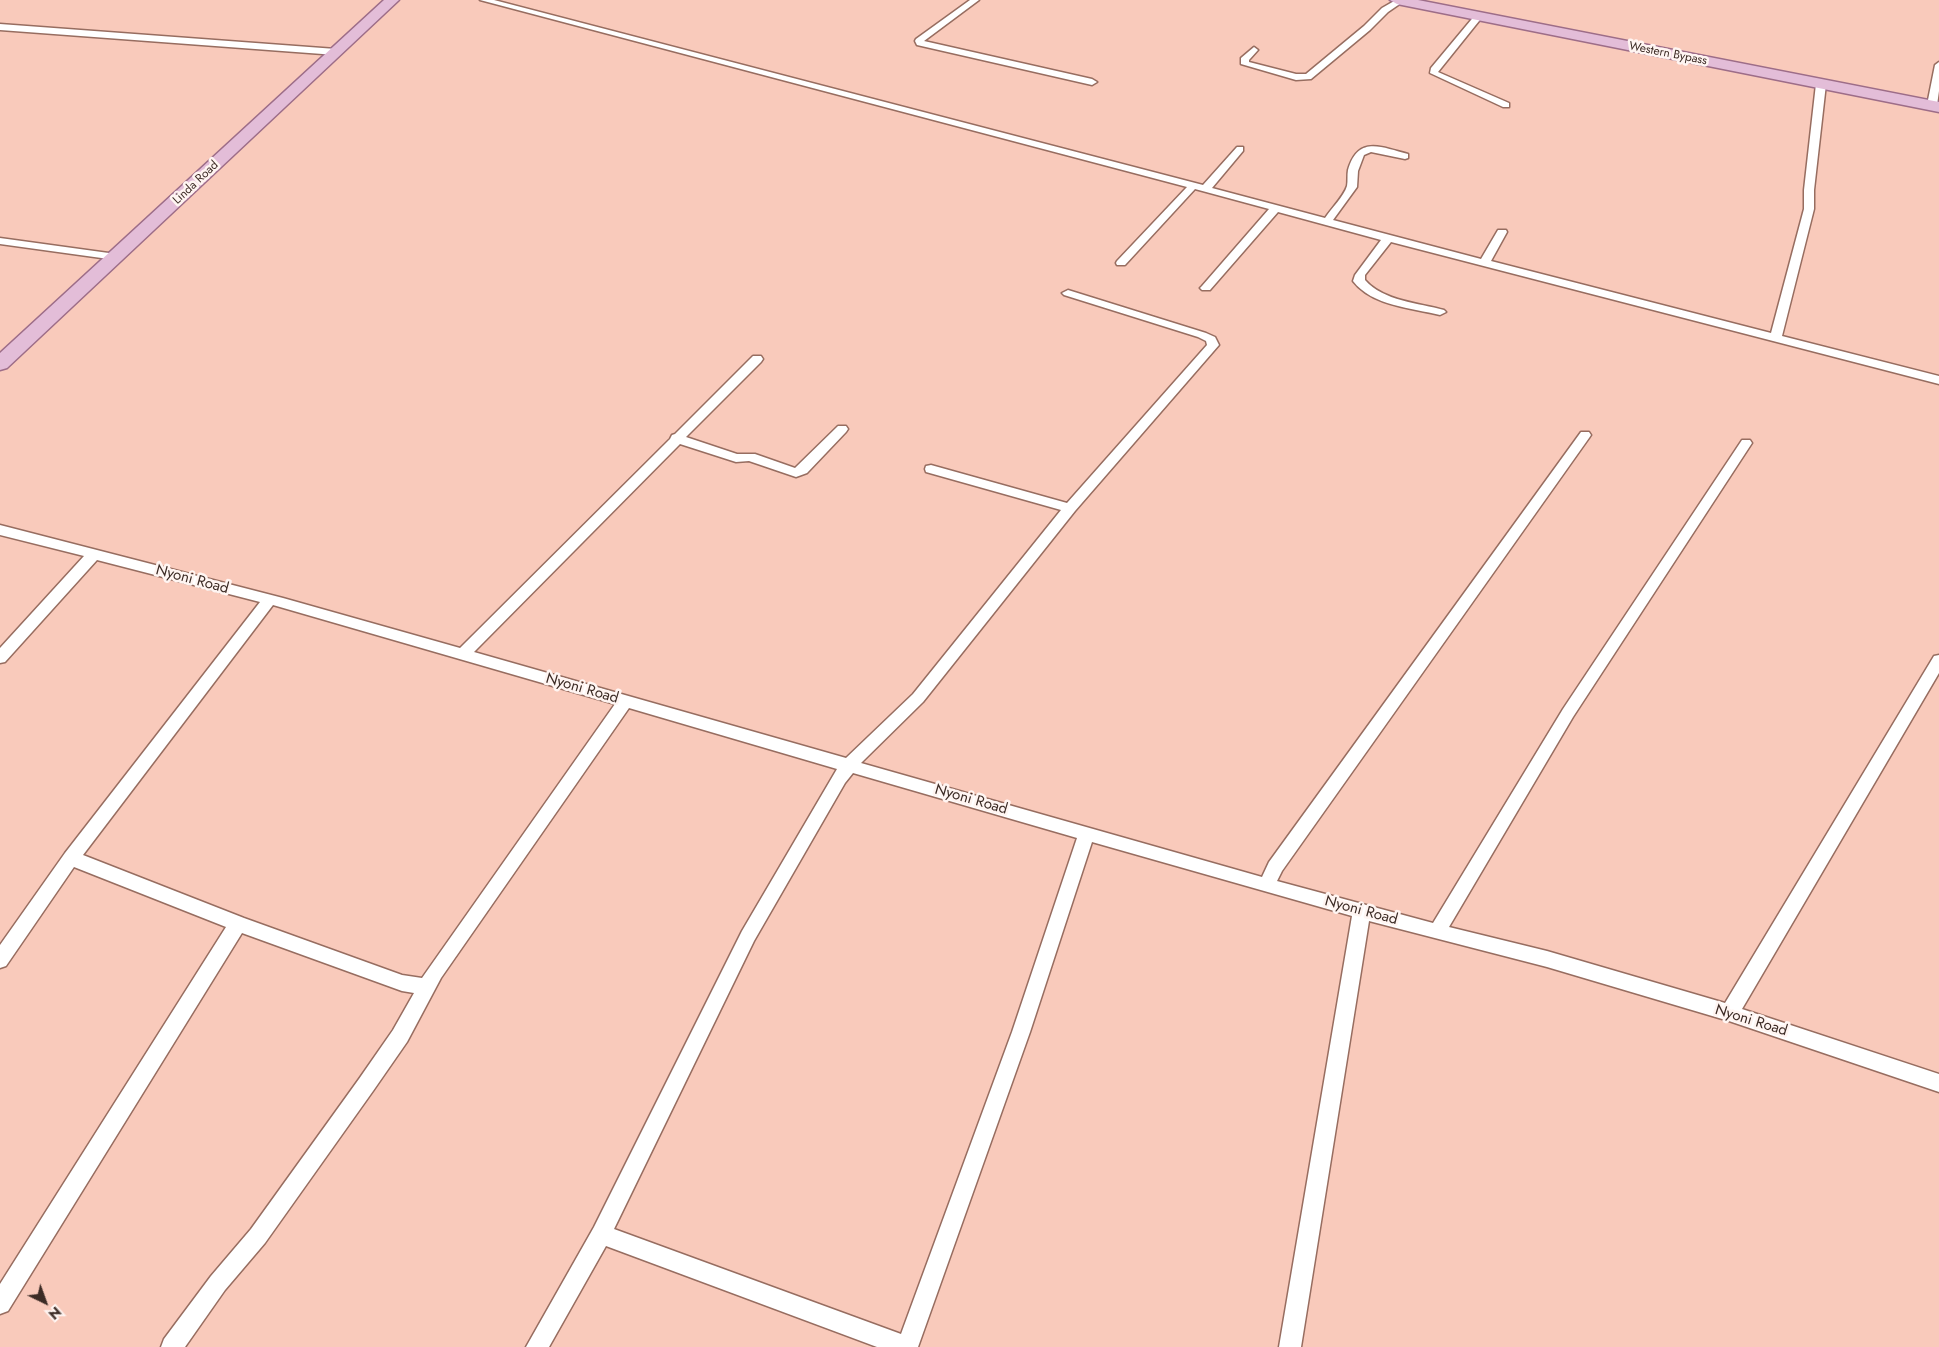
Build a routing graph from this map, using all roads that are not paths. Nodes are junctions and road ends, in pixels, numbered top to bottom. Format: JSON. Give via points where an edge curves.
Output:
{"nodes":[{"id":1,"x":392,"y":0,"type":"edge"},
{"id":2,"x":484,"y":0,"type":"edge"},
{"id":3,"x":974,"y":0,"type":"edge"},
{"id":4,"x":1398,"y":0,"type":"edge"},
{"id":5,"x":503,"y":2,"type":"edge"},
{"id":6,"x":1479,"y":16,"type":"junction"},
{"id":7,"x":0,"y":28,"type":"edge"},
{"id":8,"x":1254,"y":50,"type":"dead end"},
{"id":9,"x":336,"y":52,"type":"junction"},
{"id":10,"x":1939,"y":64,"type":"edge"},
{"id":11,"x":1092,"y":82,"type":"dead end"},
{"id":12,"x":1821,"y":84,"type":"junction"},
{"id":13,"x":1506,"y":105,"type":"dead end"},
{"id":14,"x":1935,"y":106,"type":"edge"},
{"id":15,"x":1240,"y":149,"type":"dead end"},
{"id":16,"x":1405,"y":156,"type":"dead end"},
{"id":17,"x":1193,"y":186,"type":"junction"},
{"id":18,"x":1205,"y":189,"type":"junction"},
{"id":19,"x":1276,"y":208,"type":"junction"},
{"id":20,"x":1326,"y":222,"type":"junction"},
{"id":21,"x":1502,"y":232,"type":"dead end"},
{"id":22,"x":1388,"y":238,"type":"junction"},
{"id":23,"x":0,"y":241,"type":"edge"},
{"id":24,"x":116,"y":257,"type":"junction"},
{"id":25,"x":1121,"y":263,"type":"dead end"},
{"id":26,"x":1484,"y":263,"type":"junction"},
{"id":27,"x":1206,"y":288,"type":"dead end"},
{"id":28,"x":1068,"y":293,"type":"dead end"},
{"id":29,"x":1440,"y":312,"type":"dead end"},
{"id":30,"x":1776,"y":337,"type":"junction"},
{"id":31,"x":757,"y":359,"type":"dead end"},
{"id":32,"x":0,"y":364,"type":"edge"},
{"id":33,"x":1939,"y":380,"type":"edge"},
{"id":34,"x":842,"y":429,"type":"dead end"},
{"id":35,"x":1585,"y":435,"type":"dead end"},
{"id":36,"x":676,"y":438,"type":"junction"},
{"id":37,"x":1746,"y":444,"type":"dead end"},
{"id":38,"x":932,"y":469,"type":"dead end"},
{"id":39,"x":1070,"y":508,"type":"junction"},
{"id":40,"x":0,"y":530,"type":"edge"},
{"id":41,"x":94,"y":554,"type":"junction"},
{"id":42,"x":269,"y":600,"type":"junction"},
{"id":43,"x":462,"y":655,"type":"junction"},
{"id":44,"x":0,"y":658,"type":"edge"},
{"id":45,"x":1939,"y":660,"type":"edge"},
{"id":46,"x":625,"y":702,"type":"junction"},
{"id":47,"x":849,"y":766,"type":"junction"},
{"id":48,"x":1087,"y":833,"type":"junction"},
{"id":49,"x":71,"y":858,"type":"junction"},
{"id":50,"x":1267,"y":885,"type":"junction"},
{"id":51,"x":1362,"y":912,"type":"junction"},
{"id":52,"x":238,"y":924,"type":"junction"},
{"id":53,"x":1437,"y":932,"type":"junction"},
{"id":54,"x":0,"y":960,"type":"edge"},
{"id":55,"x":426,"y":987,"type":"junction"},
{"id":56,"x":1729,"y":1014,"type":"junction"},
{"id":57,"x":1939,"y":1083,"type":"edge"},
{"id":58,"x":601,"y":1234,"type":"junction"},
{"id":59,"x":0,"y":1303,"type":"edge"},
{"id":60,"x":172,"y":1347,"type":"edge"},
{"id":61,"x":537,"y":1347,"type":"edge"},
{"id":62,"x":907,"y":1347,"type":"edge"},
{"id":63,"x":1290,"y":1347,"type":"edge"}],
"edges":[{"from":1,"to":9,"type":"main road","name":"Linda Road"},
{"from":2,"to":5,"type":"street"},
{"from":3,"to":11,"type":"street","via":[[920,43]]},
{"from":4,"to":6,"type":"main road","name":"Western Bypass"},
{"from":4,"to":8,"type":"street","via":[[1308,77],[1246,64],[1244,60]]},
{"from":5,"to":17,"type":"street"},
{"from":6,"to":12,"type":"main road","name":"Western Bypass"},
{"from":6,"to":13,"type":"street","via":[[1434,73]]},
{"from":7,"to":9,"type":"street"},
{"from":9,"to":24,"type":"main road","name":"Linda Road"},
{"from":10,"to":14,"type":"street"},
{"from":12,"to":14,"type":"main road","name":"Western Bypass"},
{"from":12,"to":30,"type":"street","via":[[1809,209]]},
{"from":15,"to":18,"type":"street"},
{"from":16,"to":20,"type":"street","via":[[1371,149],[1360,153],[1352,171],[1352,187]]},
{"from":17,"to":18,"type":"street"},
{"from":17,"to":25,"type":"street"},
{"from":18,"to":19,"type":"street"},
{"from":19,"to":20,"type":"street"},
{"from":19,"to":27,"type":"street"},
{"from":20,"to":22,"type":"street"},
{"from":21,"to":26,"type":"street"},
{"from":22,"to":26,"type":"street"},
{"from":22,"to":29,"type":"street","via":[[1360,275],[1361,284],[1377,294]]},
{"from":23,"to":24,"type":"street"},
{"from":24,"to":32,"type":"main road","name":"Linda Road"},
{"from":26,"to":30,"type":"street"},
{"from":28,"to":39,"type":"street","via":[[1202,334],[1213,342],[1180,385]]},
{"from":30,"to":33,"type":"street"},
{"from":31,"to":36,"type":"street"},
{"from":34,"to":36,"type":"street","via":[[796,473]]},
{"from":35,"to":50,"type":"street","via":[[1275,867]]},
{"from":36,"to":43,"type":"street"},
{"from":37,"to":53,"type":"street","via":[[1568,713]]},
{"from":38,"to":39,"type":"street"},
{"from":39,"to":47,"type":"street","via":[[918,698]]},
{"from":40,"to":41,"type":"street","name":"Nyoni Road"},
{"from":41,"to":42,"type":"street","name":"Nyoni Road"},
{"from":41,"to":44,"type":"street"},
{"from":42,"to":43,"type":"street","name":"Nyoni Road"},
{"from":42,"to":49,"type":"street"},
{"from":43,"to":46,"type":"street","name":"Nyoni Road"},
{"from":45,"to":56,"type":"street"},
{"from":46,"to":47,"type":"street","name":"Nyoni Road"},
{"from":46,"to":55,"type":"street"},
{"from":47,"to":48,"type":"street","name":"Nyoni Road"},
{"from":47,"to":58,"type":"street","via":[[748,936]]},
{"from":48,"to":50,"type":"street","name":"Nyoni Road"},
{"from":48,"to":62,"type":"street","via":[[1020,1032]]},
{"from":49,"to":52,"type":"street"},
{"from":49,"to":54,"type":"street"},
{"from":50,"to":51,"type":"street","name":"Nyoni Road"},
{"from":51,"to":53,"type":"street","name":"Nyoni Road"},
{"from":51,"to":63,"type":"street"},
{"from":52,"to":55,"type":"street","via":[[402,983]]},
{"from":52,"to":59,"type":"street"},
{"from":53,"to":56,"type":"street","name":"Nyoni Road","via":[[1546,959]]},
{"from":55,"to":60,"type":"street","via":[[404,1029],[366,1085],[258,1236],[218,1283]]},
{"from":56,"to":57,"type":"street","name":"Nyoni Road"},
{"from":58,"to":61,"type":"street"},
{"from":58,"to":62,"type":"street"}]}
